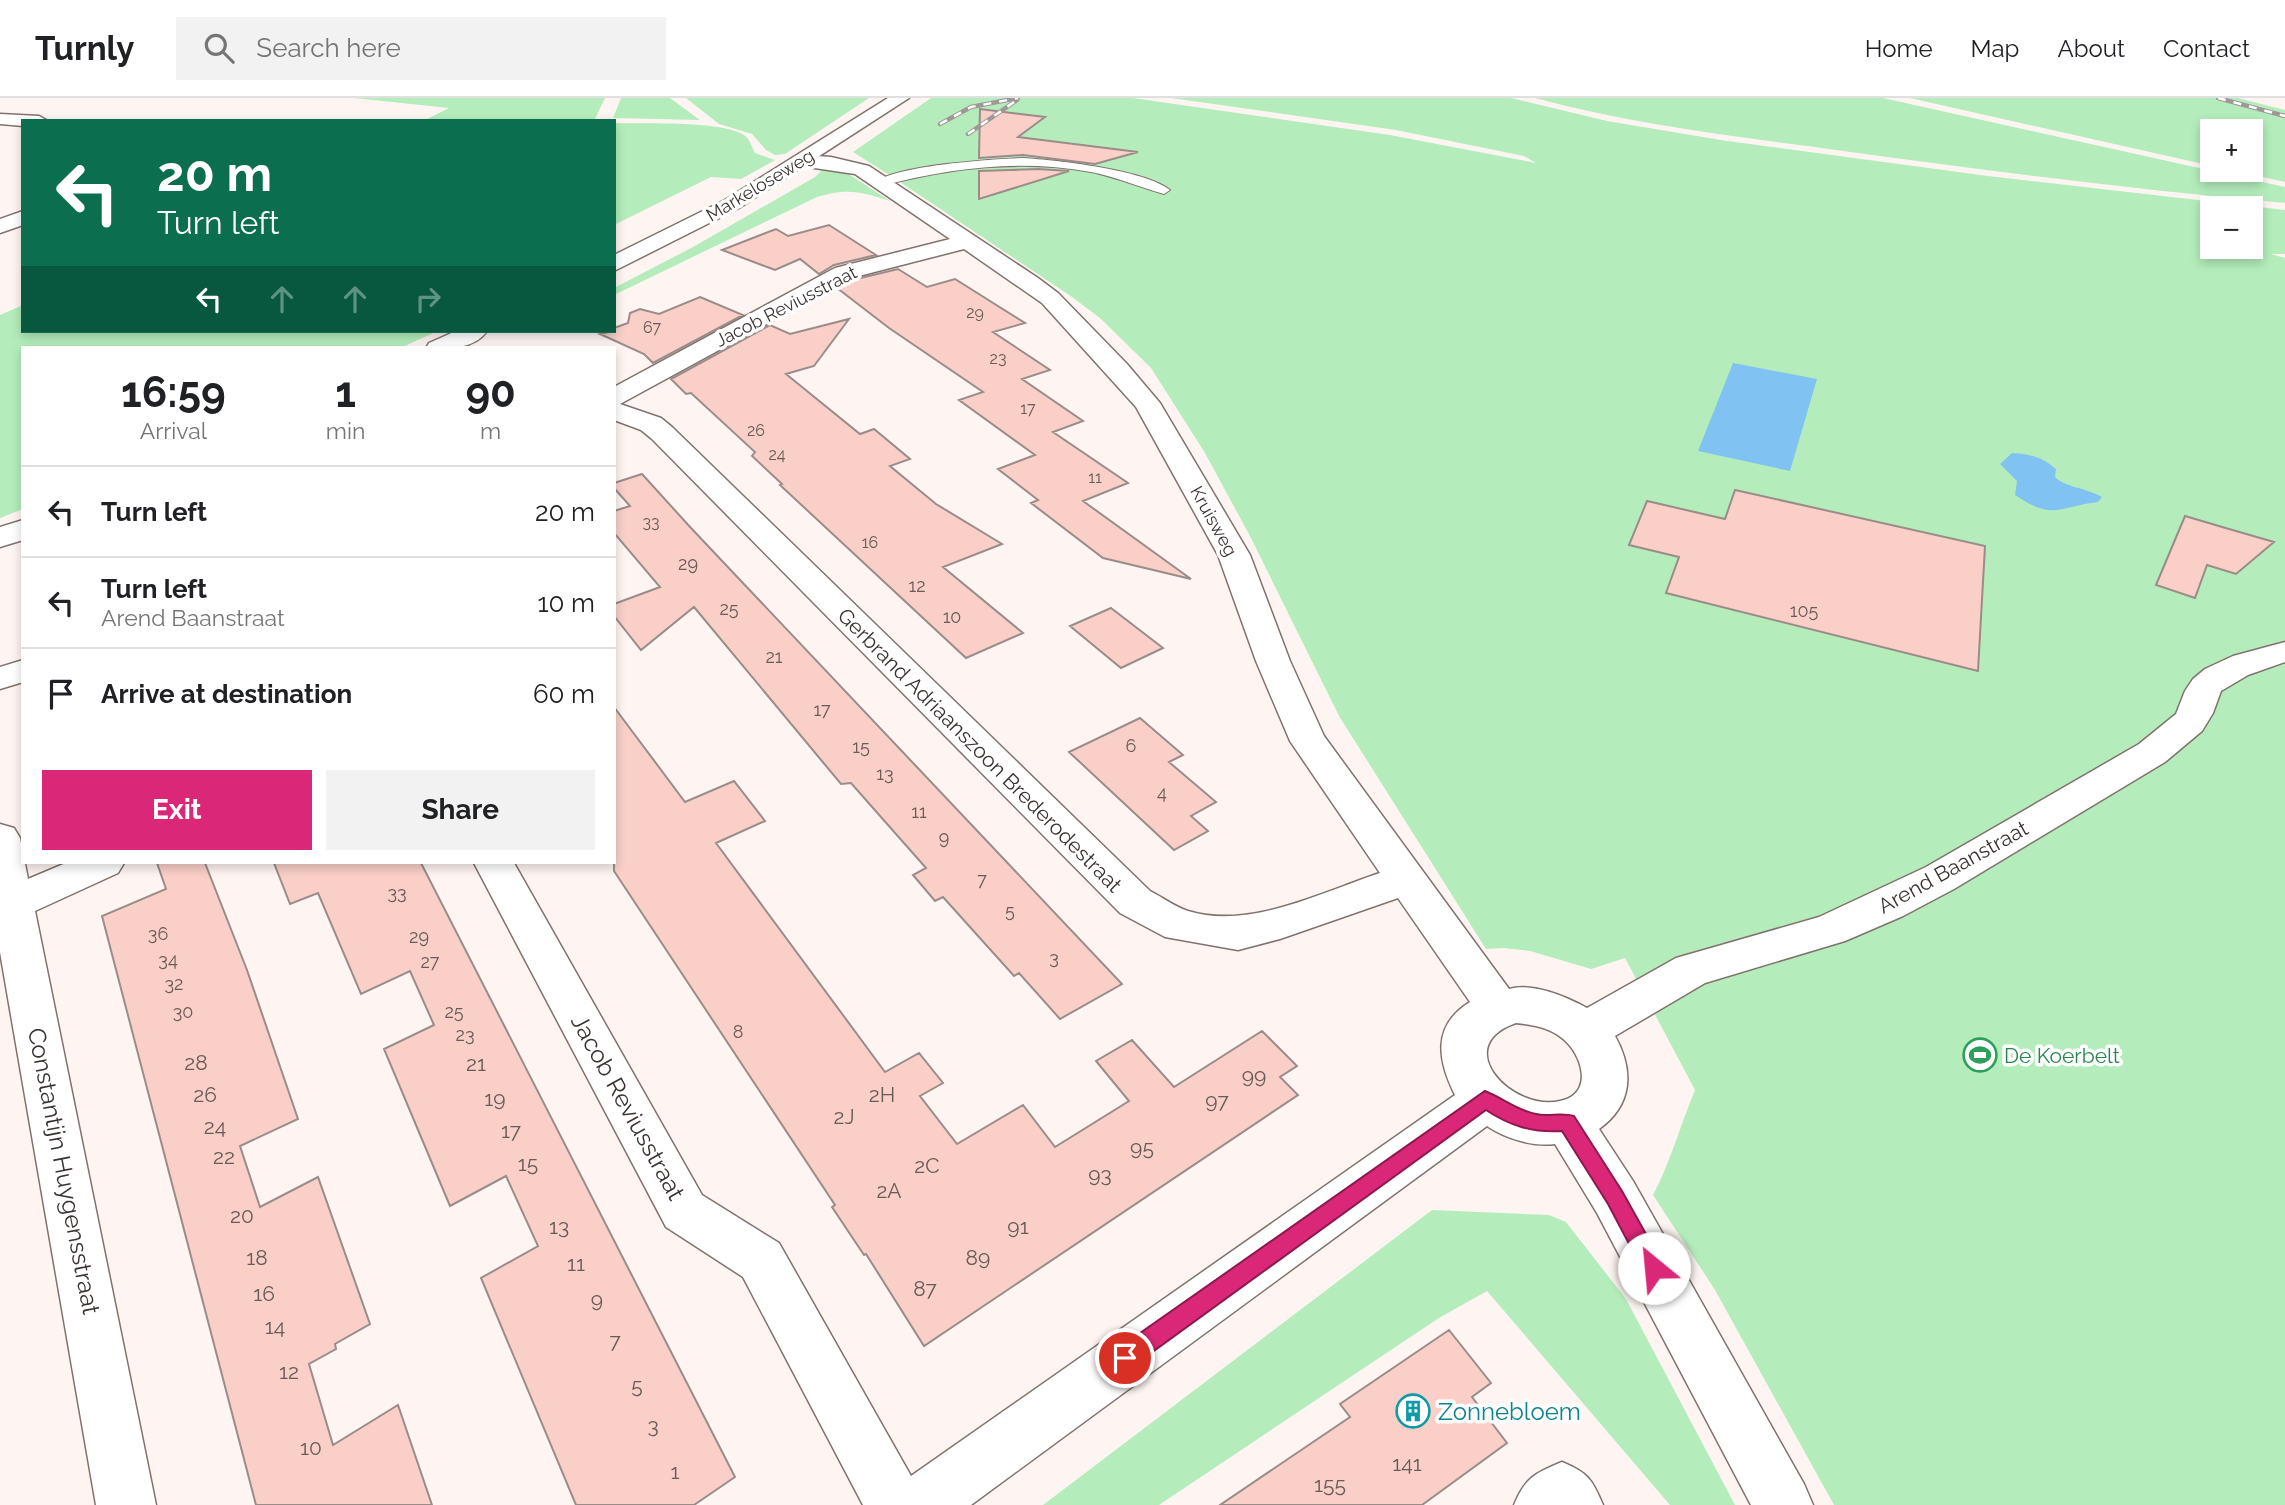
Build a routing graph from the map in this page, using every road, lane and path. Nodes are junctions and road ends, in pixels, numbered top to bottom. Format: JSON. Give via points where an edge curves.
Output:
{"nodes":[{"id":1,"x":900,"y":98,"type":"edge"},
{"id":2,"x":0,"y":119,"type":"edge"},
{"id":3,"x":21,"y":120,"type":"edge"},
{"id":4,"x":801,"y":161,"type":"junction"},
{"id":5,"x":881,"y":182,"type":"junction"},
{"id":6,"x":1164,"y":190,"type":"dead end"},
{"id":7,"x":21,"y":219,"type":"edge"},
{"id":8,"x":0,"y":227,"type":"edge"},
{"id":9,"x":968,"y":241,"type":"junction"},
{"id":10,"x":616,"y":263,"type":"edge"},
{"id":11,"x":471,"y":333,"type":"edge"},
{"id":12,"x":442,"y":346,"type":"edge"},
{"id":13,"x":616,"y":397,"type":"edge"},
{"id":14,"x":616,"y":412,"type":"edge"},
{"id":15,"x":21,"y":530,"type":"edge"},
{"id":16,"x":0,"y":538,"type":"edge"},
{"id":17,"x":2285,"y":652,"type":"edge"},
{"id":18,"x":21,"y":672,"type":"edge"},
{"id":19,"x":0,"y":678,"type":"edge"},
{"id":20,"x":0,"y":838,"type":"edge"},
{"id":21,"x":102,"y":864,"type":"edge"},
{"id":22,"x":496,"y":864,"type":"edge"},
{"id":23,"x":1405,"y":880,"type":"junction"},
{"id":24,"x":7,"y":905,"type":"edge"},
{"id":25,"x":1498,"y":1008,"type":"junction"},
{"id":26,"x":1585,"y":1031,"type":"junction"},
{"id":27,"x":1485,"y":1100,"type":"junction"},
{"id":28,"x":1567,"y":1122,"type":"junction"},
{"id":29,"x":127,"y":1505,"type":"edge"},
{"id":30,"x":895,"y":1505,"type":"edge"},
{"id":31,"x":921,"y":1505,"type":"edge"},
{"id":32,"x":1544,"y":1505,"type":"edge"},
{"id":33,"x":1573,"y":1505,"type":"edge"},
{"id":34,"x":1783,"y":1505,"type":"edge"}],
"edges":[{"from":1,"to":4,"type":"street","name":"Markeloseweg"},
{"from":2,"to":3,"type":"street"},
{"from":4,"to":5,"type":"street","name":"Kruisweg","via":[[853,167]]},
{"from":4,"to":10,"type":"street","name":"Markeloseweg","via":[[732,204]]},
{"from":5,"to":6,"type":"lane","via":[[948,165],[1029,161],[1123,174]]},
{"from":5,"to":9,"type":"street","name":"Kruisweg"},
{"from":7,"to":8,"type":"street"},
{"from":9,"to":13,"type":"street","name":"Jacob Reviusstraat","via":[[843,273]]},
{"from":9,"to":23,"type":"street","name":"Kruisweg","via":[[1050,298],[1147,402],[1234,555],[1298,722]]},
{"from":11,"to":12,"type":"street"},
{"from":14,"to":23,"type":"street","name":"Gerbrand Adriaanszoon Brederodestraat","via":[[651,424],[662,433],[1135,902],[1180,926],[1238,934]]},
{"from":15,"to":16,"type":"street"},
{"from":17,"to":26,"type":"street","name":"Arend Baanstraat","via":[[2236,667],[2209,684],[2199,696],[2195,715],[2152,753],[1940,878],[1830,930],[1691,970]]},
{"from":18,"to":19,"type":"street"},
{"from":20,"to":24,"type":"street","name":"Constantijn Huygensstraat"},
{"from":21,"to":24,"type":"street"},
{"from":22,"to":30,"type":"street","name":"Jacob Reviusstraat","via":[[684,1211],[761,1260]]},
{"from":23,"to":25,"type":"street","name":"Kruisweg"},
{"from":24,"to":29,"type":"street","name":"Constantijn Huygensstraat"},
{"from":25,"to":26,"type":"street","via":[[1536,1007]]},
{"from":25,"to":27,"type":"street","via":[[1478,1018],[1465,1035],[1461,1056],[1468,1079]]},
{"from":26,"to":28,"type":"street","via":[[1602,1055],[1607,1076],[1602,1096],[1589,1113]]},
{"from":27,"to":28,"type":"street","via":[[1510,1116],[1540,1124]]},
{"from":27,"to":31,"type":"street"},
{"from":28,"to":34,"type":"street","via":[[1615,1197]]},
{"from":32,"to":33,"type":"street","via":[[1562,1492]]}]}
